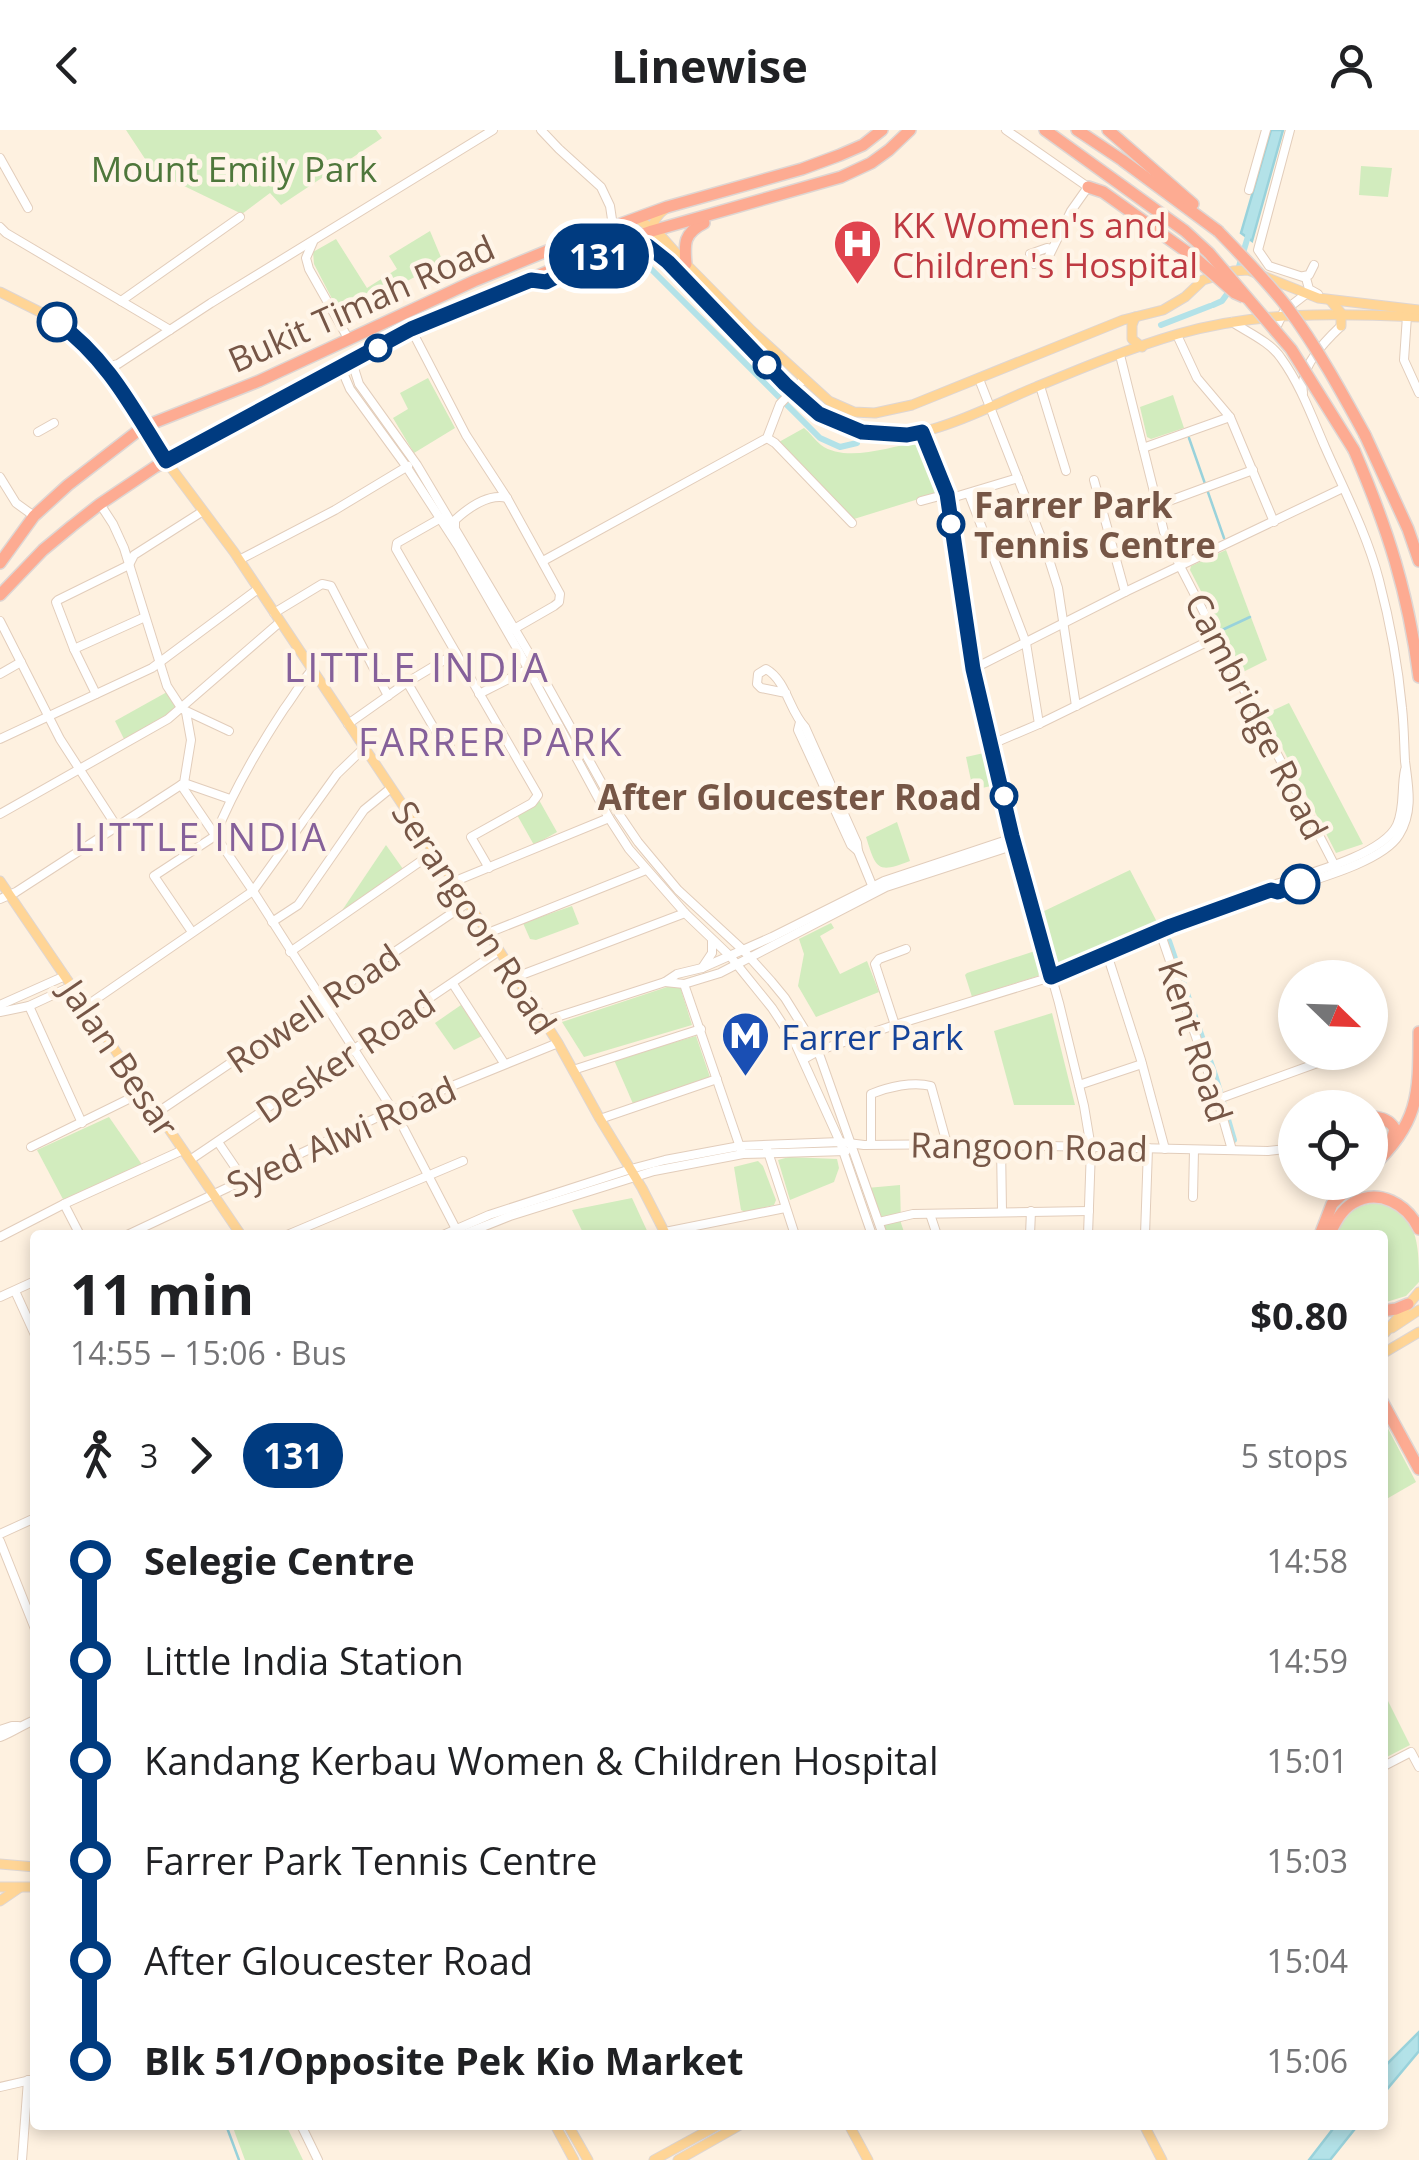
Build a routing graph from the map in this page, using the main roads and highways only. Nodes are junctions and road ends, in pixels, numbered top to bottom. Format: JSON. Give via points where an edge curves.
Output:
{"nodes":[{"id":1,"x":882,"y":130,"type":"edge"},
{"id":2,"x":910,"y":130,"type":"edge"},
{"id":3,"x":1045,"y":130,"type":"edge"},
{"id":4,"x":1077,"y":130,"type":"edge"},
{"id":5,"x":1108,"y":130,"type":"edge"},
{"id":6,"x":1088,"y":186,"type":"road end"},
{"id":7,"x":690,"y":201,"type":"junction"},
{"id":8,"x":667,"y":207,"type":"junction"},
{"id":9,"x":726,"y":211,"type":"junction"},
{"id":10,"x":706,"y":217,"type":"junction"},
{"id":11,"x":637,"y":218,"type":"junction"},
{"id":12,"x":1215,"y":228,"type":"junction"},
{"id":13,"x":652,"y":230,"type":"junction"},
{"id":14,"x":664,"y":259,"type":"junction"},
{"id":15,"x":686,"y":264,"type":"junction"},
{"id":16,"x":531,"y":280,"type":"junction"},
{"id":17,"x":0,"y":292,"type":"edge"},
{"id":18,"x":1248,"y":297,"type":"junction"},
{"id":19,"x":1333,"y":300,"type":"junction"},
{"id":20,"x":1340,"y":313,"type":"junction"},
{"id":21,"x":1356,"y":313,"type":"junction"},
{"id":22,"x":1419,"y":313,"type":"edge"},
{"id":23,"x":1135,"y":318,"type":"junction"},
{"id":24,"x":1142,"y":347,"type":"junction"},
{"id":25,"x":864,"y":412,"type":"junction"},
{"id":26,"x":144,"y":427,"type":"junction"},
{"id":27,"x":860,"y":432,"type":"junction"},
{"id":28,"x":166,"y":461,"type":"junction"},
{"id":29,"x":1419,"y":561,"type":"edge"},
{"id":30,"x":0,"y":563,"type":"edge"},
{"id":31,"x":0,"y":595,"type":"edge"},
{"id":32,"x":1419,"y":677,"type":"edge"},
{"id":33,"x":1,"y":884,"type":"edge"},
{"id":34,"x":5,"y":897,"type":"edge"},
{"id":35,"x":1419,"y":1032,"type":"edge"},
{"id":36,"x":1388,"y":1121,"type":"edge"},
{"id":37,"x":1388,"y":1153,"type":"joint"},
{"id":38,"x":1336,"y":1200,"type":"edge"},
{"id":39,"x":1419,"y":1228,"type":"edge"},
{"id":40,"x":238,"y":1230,"type":"edge"},
{"id":41,"x":663,"y":1230,"type":"edge"},
{"id":42,"x":1322,"y":1230,"type":"edge"},
{"id":43,"x":1332,"y":1230,"type":"edge"},
{"id":44,"x":1419,"y":1292,"type":"edge"},
{"id":45,"x":1413,"y":1307,"type":"edge"},
{"id":46,"x":1388,"y":1310,"type":"edge"},
{"id":47,"x":1388,"y":1330,"type":"edge"},
{"id":48,"x":1419,"y":1332,"type":"edge"},
{"id":49,"x":1388,"y":1350,"type":"edge"},
{"id":50,"x":1388,"y":1413,"type":"edge"},
{"id":51,"x":1419,"y":1468,"type":"edge"},
{"id":52,"x":0,"y":1864,"type":"edge"},
{"id":53,"x":30,"y":1867,"type":"edge"},
{"id":54,"x":22,"y":1886,"type":"junction"},
{"id":55,"x":0,"y":1887,"type":"edge"},
{"id":56,"x":30,"y":1887,"type":"edge"},
{"id":57,"x":0,"y":1900,"type":"edge"},
{"id":58,"x":558,"y":2130,"type":"edge"},
{"id":59,"x":571,"y":2130,"type":"edge"},
{"id":60,"x":709,"y":2130,"type":"edge"},
{"id":61,"x":731,"y":2130,"type":"edge"},
{"id":62,"x":852,"y":2130,"type":"edge"},
{"id":63,"x":1147,"y":2130,"type":"edge"},
{"id":64,"x":574,"y":2160,"type":"edge"},
{"id":65,"x":588,"y":2160,"type":"edge"},
{"id":66,"x":654,"y":2160,"type":"edge"},
{"id":67,"x":678,"y":2160,"type":"edge"},
{"id":68,"x":868,"y":2160,"type":"edge"},
{"id":69,"x":1162,"y":2160,"type":"edge"}],
"edges":[{"from":1,"to":7,"type":"highway","name":"Bukit Timah Road","via":[[840,155]]},
{"from":2,"to":9,"type":"highway","name":"Bukit Timah Road","via":[[858,170]]},
{"from":3,"to":18,"type":"highway","bridge":true,"via":[[1185,231]]},
{"from":4,"to":12,"type":"highway"},
{"from":5,"to":12,"type":"highway"},
{"from":6,"to":18,"type":"highway","bridge":true},
{"from":7,"to":8,"type":"highway","name":"Bukit Timah Road"},
{"from":7,"to":10,"type":"highway"},
{"from":8,"to":11,"type":"highway","name":"Bukit Timah Road"},
{"from":8,"to":13,"type":"main road"},
{"from":9,"to":10,"type":"highway","name":"Bukit Timah Road"},
{"from":9,"to":15,"type":"highway","via":[[687,235]]},
{"from":10,"to":13,"type":"highway","name":"Bukit Timah Road"},
{"from":11,"to":13,"type":"main road"},
{"from":11,"to":26,"type":"highway","name":"Bukit Timah Road"},
{"from":12,"to":29,"type":"highway","bridge":true,"via":[[1315,348],[1365,435]]},
{"from":13,"to":14,"type":"main road"},
{"from":13,"to":15,"type":"main road"},
{"from":13,"to":16,"type":"highway","name":"Bukit Timah Road"},
{"from":14,"to":16,"type":"highway","via":[[635,245],[546,282]]},
{"from":14,"to":27,"type":"main road","via":[[791,393]]},
{"from":15,"to":25,"type":"main road","via":[[829,401]]},
{"from":16,"to":28,"type":"highway","name":"Bukit Timah Road","via":[[411,329]]},
{"from":17,"to":26,"type":"main road","name":"Serangoon Road","via":[[83,341]]},
{"from":18,"to":32,"type":"highway","bridge":true,"via":[[1291,349],[1354,450],[1402,579]]},
{"from":19,"to":20,"type":"main road"},
{"from":19,"to":22,"type":"main road"},
{"from":19,"to":23,"type":"main road","via":[[1248,270],[1203,280],[1163,310]]},
{"from":20,"to":21,"type":"main road"},
{"from":20,"to":21,"type":"main road","via":[[1341,326]]},
{"from":20,"to":24,"type":"main road","via":[[1232,322]]},
{"from":21,"to":22,"type":"main road"},
{"from":23,"to":24,"type":"main road","via":[[1132,339]]},
{"from":23,"to":25,"type":"main road","via":[[894,410]]},
{"from":24,"to":27,"type":"main road","via":[[922,432]]},
{"from":25,"to":27,"type":"main road"},
{"from":26,"to":28,"type":"main road","name":"Serangoon Road"},
{"from":26,"to":30,"type":"highway","name":"Bukit Timah Road","via":[[34,516]]},
{"from":28,"to":31,"type":"highway","name":"Bukit Timah Road","via":[[100,504]]},
{"from":28,"to":41,"type":"main road","name":"Serangoon Road","via":[[516,977]]},
{"from":33,"to":34,"type":"main road","name":"Jalan Besar"},
{"from":34,"to":40,"type":"main road","name":"Jalan Besar"},
{"from":35,"to":37,"type":"highway","via":[[1411,1118]]},
{"from":36,"to":37,"type":"highway","via":[[1395,1129]]},
{"from":38,"to":42,"type":"highway"},
{"from":39,"to":43,"type":"highway","via":[[1398,1203],[1379,1197],[1352,1203]]},
{"from":44,"to":45,"type":"main road"},
{"from":45,"to":46,"type":"highway"},
{"from":45,"to":47,"type":"main road"},
{"from":48,"to":49,"type":"main road"},
{"from":50,"to":51,"type":"highway"},
{"from":52,"to":53,"type":"main road"},
{"from":54,"to":55,"type":"main road"},
{"from":54,"to":56,"type":"main road"},
{"from":54,"to":57,"type":"main road"},
{"from":58,"to":64,"type":"main road"},
{"from":59,"to":65,"type":"main road"},
{"from":60,"to":66,"type":"main road"},
{"from":61,"to":67,"type":"main road"},
{"from":62,"to":68,"type":"main road"},
{"from":63,"to":69,"type":"main road"}]}
